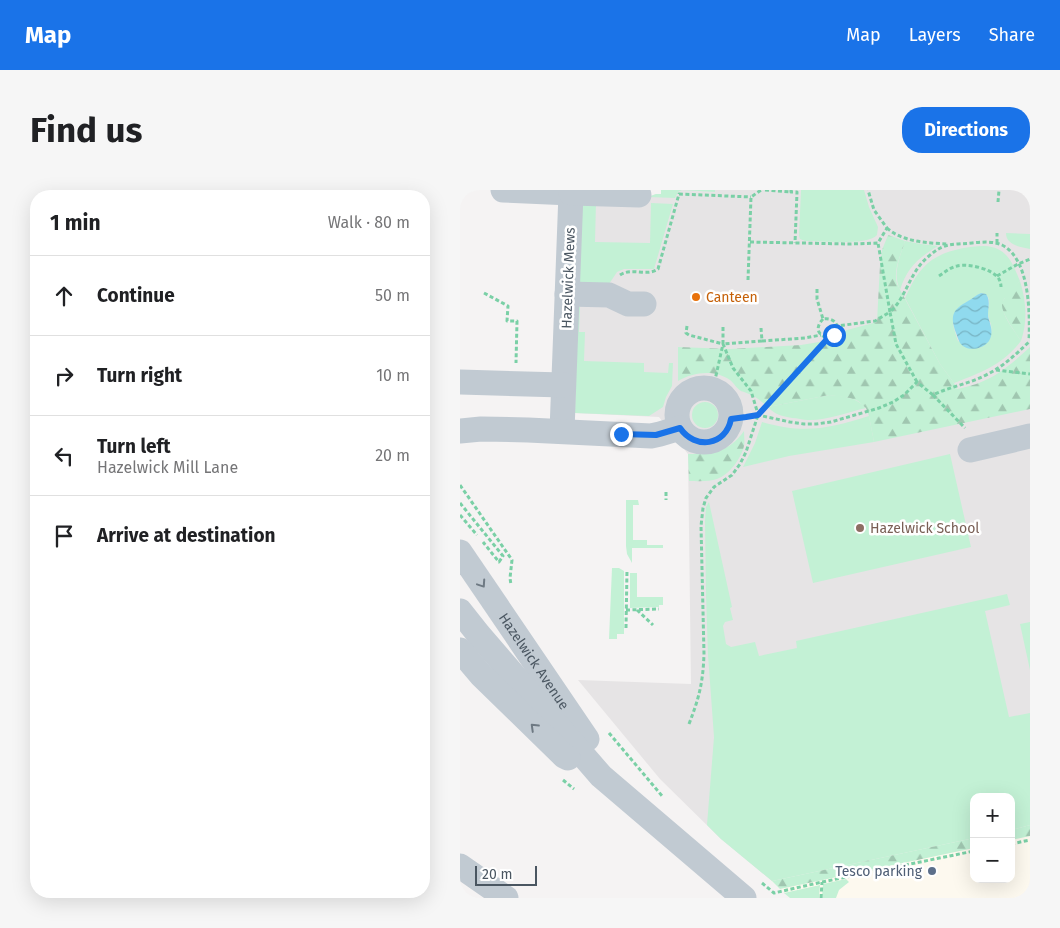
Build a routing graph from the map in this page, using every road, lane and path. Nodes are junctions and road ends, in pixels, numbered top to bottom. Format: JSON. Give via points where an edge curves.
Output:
{"nodes":[{"id":1,"x":502,"y":190,"type":"edge"},
{"id":2,"x":718,"y":190,"type":"edge"},
{"id":3,"x":761,"y":190,"type":"edge"},
{"id":4,"x":765,"y":190,"type":"edge"},
{"id":5,"x":868,"y":190,"type":"edge"},
{"id":6,"x":999,"y":190,"type":"edge"},
{"id":7,"x":557,"y":191,"type":"edge"},
{"id":8,"x":791,"y":191,"type":"edge"},
{"id":9,"x":604,"y":192,"type":"edge"},
{"id":10,"x":639,"y":195,"type":"dead end"},
{"id":11,"x":717,"y":196,"type":"junction"},
{"id":12,"x":750,"y":197,"type":"junction"},
{"id":13,"x":998,"y":202,"type":"dead end"},
{"id":14,"x":887,"y":228,"type":"junction"},
{"id":15,"x":997,"y":233,"type":"dead end"},
{"id":16,"x":750,"y":242,"type":"junction"},
{"id":17,"x":795,"y":243,"type":"junction"},
{"id":18,"x":878,"y":243,"type":"junction"},
{"id":19,"x":997,"y":243,"type":"junction"},
{"id":20,"x":948,"y":244,"type":"junction"},
{"id":21,"x":1030,"y":259,"type":"edge"},
{"id":22,"x":1018,"y":264,"type":"junction"},
{"id":23,"x":939,"y":276,"type":"dead end"},
{"id":24,"x":997,"y":276,"type":"junction"},
{"id":25,"x":748,"y":280,"type":"dead end"},
{"id":26,"x":1001,"y":287,"type":"dead end"},
{"id":27,"x":818,"y":289,"type":"dead end"},
{"id":28,"x":484,"y":293,"type":"dead end"},
{"id":29,"x":567,"y":294,"type":"junction"},
{"id":30,"x":609,"y":295,"type":"junction"},
{"id":31,"x":644,"y":304,"type":"dead end"},
{"id":32,"x":890,"y":312,"type":"junction"},
{"id":33,"x":823,"y":319,"type":"junction"},
{"id":34,"x":687,"y":326,"type":"dead end"},
{"id":35,"x":837,"y":326,"type":"junction"},
{"id":36,"x":723,"y":327,"type":"dead end"},
{"id":37,"x":761,"y":328,"type":"dead end"},
{"id":38,"x":821,"y":334,"type":"junction"},
{"id":39,"x":829,"y":337,"type":"junction"},
{"id":40,"x":762,"y":341,"type":"junction"},
{"id":41,"x":1030,"y":341,"type":"edge"},
{"id":42,"x":723,"y":344,"type":"junction"},
{"id":43,"x":995,"y":370,"type":"junction"},
{"id":44,"x":1030,"y":374,"type":"edge"},
{"id":45,"x":460,"y":382,"type":"edge"},
{"id":46,"x":917,"y":382,"type":"junction"},
{"id":47,"x":516,"y":383,"type":"junction"},
{"id":48,"x":563,"y":385,"type":"junction"},
{"id":49,"x":713,"y":390,"type":"junction"},
{"id":50,"x":933,"y":395,"type":"junction"},
{"id":51,"x":758,"y":415,"type":"junction"},
{"id":52,"x":731,"y":419,"type":"junction"},
{"id":53,"x":680,"y":428,"type":"junction"},
{"id":54,"x":460,"y":431,"type":"edge"},
{"id":55,"x":562,"y":431,"type":"junction"},
{"id":56,"x":1030,"y":436,"type":"edge"},
{"id":57,"x":973,"y":449,"type":"joint"},
{"id":58,"x":460,"y":485,"type":"edge"},
{"id":59,"x":463,"y":490,"type":"junction"},
{"id":60,"x":666,"y":492,"type":"dead end"},
{"id":61,"x":460,"y":494,"type":"edge"},
{"id":62,"x":666,"y":500,"type":"dead end"},
{"id":63,"x":460,"y":502,"type":"edge"},
{"id":64,"x":460,"y":514,"type":"edge"},
{"id":65,"x":460,"y":552,"type":"edge"},
{"id":66,"x":627,"y":570,"type":"dead end"},
{"id":67,"x":511,"y":587,"type":"dead end"},
{"id":68,"x":626,"y":610,"type":"junction"},
{"id":69,"x":636,"y":610,"type":"junction"},
{"id":70,"x":659,"y":610,"type":"dead end"},
{"id":71,"x":460,"y":611,"type":"edge"},
{"id":72,"x":653,"y":625,"type":"dead end"},
{"id":73,"x":626,"y":628,"type":"dead end"},
{"id":74,"x":460,"y":650,"type":"edge"},
{"id":75,"x":689,"y":724,"type":"dead end"},
{"id":76,"x":606,"y":729,"type":"dead end"},
{"id":77,"x":601,"y":776,"type":"junction"},
{"id":78,"x":666,"y":799,"type":"dead end"},
{"id":79,"x":1030,"y":840,"type":"edge"},
{"id":80,"x":1015,"y":843,"type":"edge"},
{"id":81,"x":970,"y":852,"type":"edge"},
{"id":82,"x":460,"y":866,"type":"edge"},
{"id":83,"x":822,"y":882,"type":"junction"},
{"id":84,"x":752,"y":889,"type":"edge"},
{"id":85,"x":506,"y":898,"type":"edge"},
{"id":86,"x":821,"y":898,"type":"edge"}],
"edges":[{"from":1,"to":7,"type":"street"},
{"from":2,"to":11,"type":"path"},
{"from":3,"to":12,"type":"path"},
{"from":4,"to":8,"type":"path"},
{"from":5,"to":14,"type":"path","via":[[874,210]]},
{"from":6,"to":13,"type":"path"},
{"from":7,"to":9,"type":"street"},
{"from":7,"to":29,"type":"street","name":"Hazelwick Mews"},
{"from":8,"to":17,"type":"path","via":[[797,192]]},
{"from":9,"to":10,"type":"street"},
{"from":11,"to":12,"type":"path"},
{"from":11,"to":30,"type":"path","via":[[679,194],[658,268],[651,272],[622,273]]},
{"from":12,"to":16,"type":"path"},
{"from":14,"to":18,"type":"path"},
{"from":14,"to":20,"type":"path","via":[[906,238]]},
{"from":15,"to":19,"type":"path"},
{"from":16,"to":17,"type":"path"},
{"from":16,"to":25,"type":"path"},
{"from":17,"to":18,"type":"path"},
{"from":18,"to":32,"type":"path"},
{"from":19,"to":20,"type":"path"},
{"from":19,"to":22,"type":"path","via":[[1010,251]]},
{"from":20,"to":32,"type":"path","via":[[933,252],[918,267],[900,301]]},
{"from":21,"to":22,"type":"path"},
{"from":22,"to":24,"type":"path"},
{"from":22,"to":41,"type":"path","via":[[1024,276],[1028,300]]},
{"from":23,"to":24,"type":"path","via":[[951,268],[966,265],[977,266]]},
{"from":24,"to":26,"type":"path"},
{"from":27,"to":33,"type":"path","via":[[817,299]]},
{"from":28,"to":47,"type":"path","via":[[508,306],[508,321],[517,321]]},
{"from":29,"to":30,"type":"street"},
{"from":29,"to":48,"type":"street","name":"Hazelwick Mews"},
{"from":30,"to":31,"type":"street","via":[[628,304]]},
{"from":32,"to":35,"type":"path","via":[[875,321]]},
{"from":32,"to":46,"type":"path","via":[[896,344]]},
{"from":33,"to":35,"type":"path","via":[[833,320]]},
{"from":33,"to":38,"type":"path","via":[[818,326]]},
{"from":34,"to":42,"type":"path","via":[[689,335]]},
{"from":35,"to":39,"type":"path","via":[[836,334]]},
{"from":36,"to":42,"type":"path"},
{"from":37,"to":40,"type":"path"},
{"from":38,"to":39,"type":"path"},
{"from":38,"to":40,"type":"path"},
{"from":39,"to":51,"type":"path"},
{"from":40,"to":42,"type":"path"},
{"from":41,"to":43,"type":"path"},
{"from":42,"to":49,"type":"path"},
{"from":42,"to":51,"type":"path","via":[[733,368],[751,391]]},
{"from":43,"to":44,"type":"path"},
{"from":43,"to":50,"type":"path"},
{"from":45,"to":47,"type":"street"},
{"from":46,"to":50,"type":"path"},
{"from":46,"to":51,"type":"path","via":[[893,402],[830,422],[804,424]]},
{"from":47,"to":48,"type":"street"},
{"from":48,"to":55,"type":"street","name":"Hazelwick Mews"},
{"from":49,"to":52,"type":"street","via":[[724,396],[731,410]]},
{"from":49,"to":53,"type":"street","via":[[698,388],[682,400],[677,414]]},
{"from":50,"to":57,"type":"path","via":[[967,430],[974,441]]},
{"from":51,"to":52,"type":"path"},
{"from":51,"to":75,"type":"path","via":[[740,464],[732,475],[711,490],[703,508],[704,673]]},
{"from":52,"to":53,"type":"street","via":[[724,434],[709,442],[695,441]]},
{"from":53,"to":55,"type":"street","via":[[651,436]]},
{"from":54,"to":55,"type":"street"},
{"from":56,"to":57,"type":"street"},
{"from":58,"to":59,"type":"path"},
{"from":59,"to":61,"type":"path"},
{"from":59,"to":67,"type":"path","via":[[512,560]]},
{"from":60,"to":62,"type":"path"},
{"from":63,"to":64,"type":"path","via":[[503,556],[499,562]]},
{"from":65,"to":77,"type":"street","name":"Hazelwick Avenue","one_way":true,"via":[[588,740]]},
{"from":66,"to":68,"type":"path"},
{"from":68,"to":69,"type":"path"},
{"from":68,"to":73,"type":"path"},
{"from":69,"to":70,"type":"path"},
{"from":69,"to":72,"type":"path"},
{"from":71,"to":77,"type":"street","name":"Hazelwick Avenue"},
{"from":77,"to":74,"type":"street","name":"Hazelwick Avenue","one_way":true,"via":[[564,756],[481,675]]},
{"from":76,"to":78,"type":"path"},
{"from":77,"to":84,"type":"street","name":"Hazelwick Avenue"},
{"from":79,"to":80,"type":"path"},
{"from":81,"to":83,"type":"path"},
{"from":82,"to":85,"type":"street"},
{"from":83,"to":84,"type":"path","via":[[774,893]]},
{"from":83,"to":86,"type":"path"}]}
